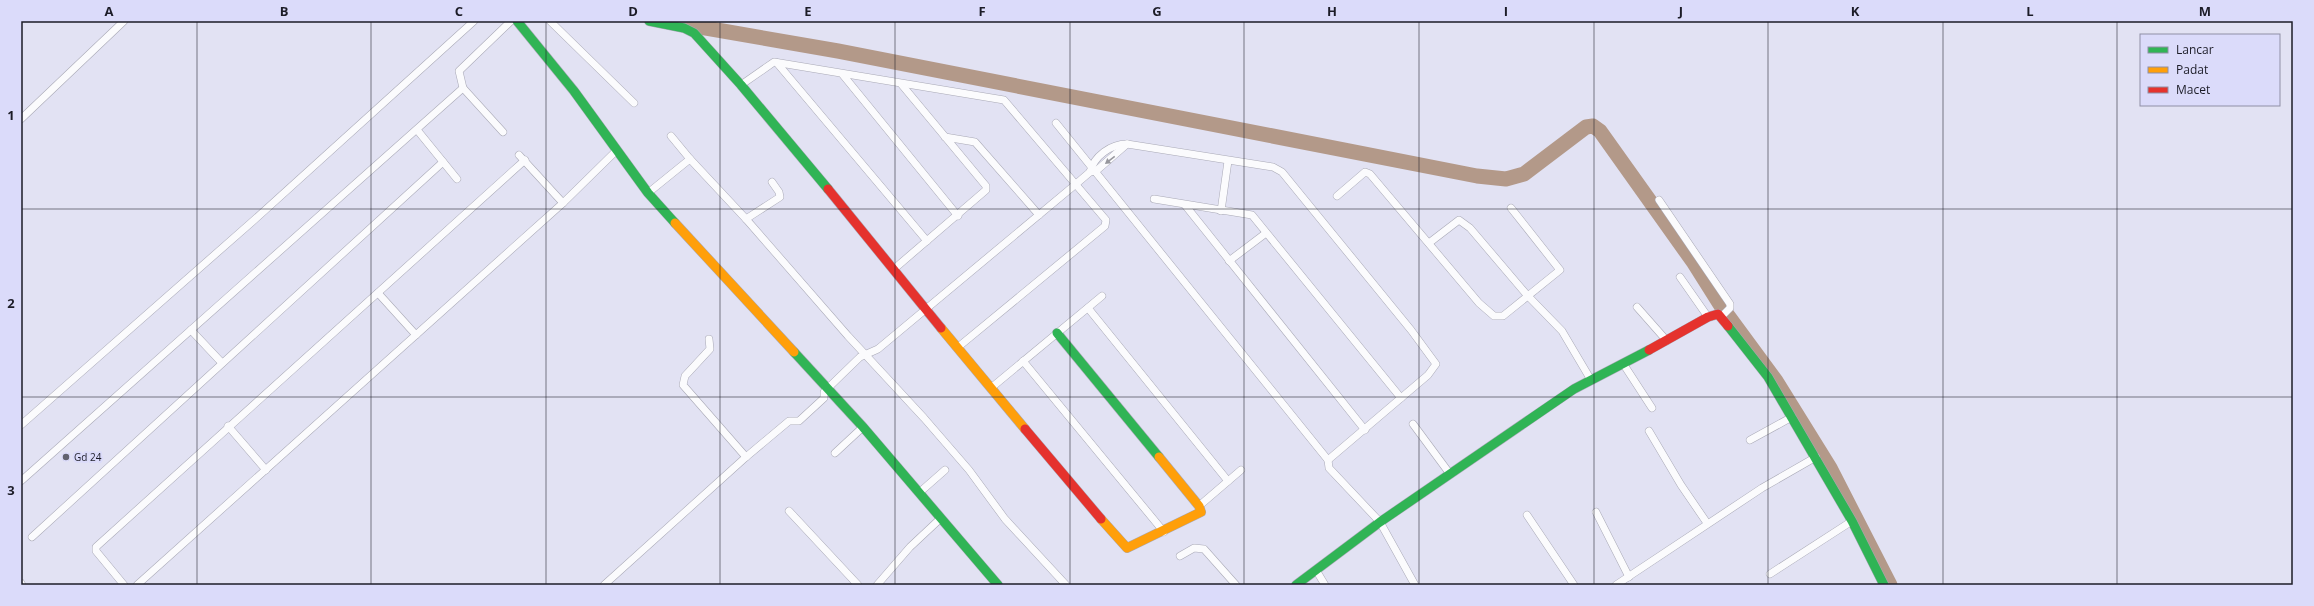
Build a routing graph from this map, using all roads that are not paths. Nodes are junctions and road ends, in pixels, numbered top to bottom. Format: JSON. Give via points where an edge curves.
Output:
{"nodes":[{"id":1,"x":124,"y":21,"type":"edge"},
{"id":2,"x":474,"y":21,"type":"edge"},
{"id":3,"x":550,"y":21,"type":"edge"},
{"id":4,"x":649,"y":21,"type":"edge"},
{"id":5,"x":512,"y":22,"type":"edge"},
{"id":6,"x":777,"y":63,"type":"junction"},
{"id":7,"x":843,"y":75,"type":"junction"},
{"id":8,"x":741,"y":85,"type":"junction"},
{"id":9,"x":902,"y":85,"type":"junction"},
{"id":10,"x":463,"y":88,"type":"junction"},
{"id":11,"x":634,"y":104,"type":"dead end"},
{"id":12,"x":21,"y":119,"type":"edge"},
{"id":13,"x":1056,"y":123,"type":"dead end"},
{"id":14,"x":418,"y":131,"type":"junction"},
{"id":15,"x":503,"y":132,"type":"dead end"},
{"id":16,"x":671,"y":136,"type":"dead end"},
{"id":17,"x":945,"y":137,"type":"junction"},
{"id":18,"x":613,"y":154,"type":"junction"},
{"id":19,"x":519,"y":155,"type":"dead end"},
{"id":20,"x":690,"y":159,"type":"junction"},
{"id":21,"x":525,"y":160,"type":"junction"},
{"id":22,"x":1228,"y":161,"type":"junction"},
{"id":23,"x":442,"y":162,"type":"junction"},
{"id":24,"x":1091,"y":171,"type":"junction"},
{"id":25,"x":457,"y":179,"type":"dead end"},
{"id":26,"x":772,"y":182,"type":"dead end"},
{"id":27,"x":1078,"y":182,"type":"junction"},
{"id":28,"x":648,"y":193,"type":"junction"},
{"id":29,"x":1337,"y":196,"type":"dead end"},
{"id":30,"x":1154,"y":199,"type":"dead end"},
{"id":31,"x":1659,"y":200,"type":"dead end"},
{"id":32,"x":563,"y":203,"type":"junction"},
{"id":33,"x":1185,"y":205,"type":"junction"},
{"id":34,"x":1511,"y":208,"type":"dead end"},
{"id":35,"x":1221,"y":211,"type":"junction"},
{"id":36,"x":1039,"y":215,"type":"junction"},
{"id":37,"x":958,"y":216,"type":"junction"},
{"id":38,"x":746,"y":219,"type":"junction"},
{"id":39,"x":1266,"y":233,"type":"junction"},
{"id":40,"x":927,"y":241,"type":"junction"},
{"id":41,"x":1429,"y":243,"type":"junction"},
{"id":42,"x":1229,"y":261,"type":"junction"},
{"id":43,"x":894,"y":269,"type":"junction"},
{"id":44,"x":1680,"y":277,"type":"dead end"},
{"id":45,"x":378,"y":293,"type":"junction"},
{"id":46,"x":1527,"y":294,"type":"junction"},
{"id":47,"x":1102,"y":296,"type":"dead end"},
{"id":48,"x":1637,"y":307,"type":"dead end"},
{"id":49,"x":1088,"y":308,"type":"junction"},
{"id":50,"x":927,"y":309,"type":"junction"},
{"id":51,"x":1723,"y":315,"type":"junction"},
{"id":52,"x":1708,"y":317,"type":"junction"},
{"id":53,"x":191,"y":330,"type":"junction"},
{"id":54,"x":1057,"y":333,"type":"junction"},
{"id":55,"x":416,"y":335,"type":"junction"},
{"id":56,"x":709,"y":339,"type":"dead end"},
{"id":57,"x":1667,"y":342,"type":"junction"},
{"id":58,"x":957,"y":348,"type":"junction"},
{"id":59,"x":866,"y":354,"type":"junction"},
{"id":60,"x":1023,"y":361,"type":"junction"},
{"id":61,"x":222,"y":363,"type":"junction"},
{"id":62,"x":1624,"y":365,"type":"junction"},
{"id":63,"x":1591,"y":380,"type":"junction"},
{"id":64,"x":991,"y":388,"type":"junction"},
{"id":65,"x":827,"y":389,"type":"junction"},
{"id":66,"x":1401,"y":398,"type":"junction"},
{"id":67,"x":1652,"y":408,"type":"dead end"},
{"id":68,"x":1792,"y":418,"type":"junction"},
{"id":69,"x":1413,"y":424,"type":"dead end"},
{"id":70,"x":21,"y":425,"type":"edge"},
{"id":71,"x":228,"y":426,"type":"junction"},
{"id":72,"x":1365,"y":430,"type":"junction"},
{"id":73,"x":858,"y":431,"type":"junction"},
{"id":74,"x":1650,"y":431,"type":"dead end"},
{"id":75,"x":1750,"y":440,"type":"dead end"},
{"id":76,"x":834,"y":453,"type":"dead end"},
{"id":77,"x":746,"y":457,"type":"junction"},
{"id":78,"x":1816,"y":457,"type":"junction"},
{"id":79,"x":1328,"y":460,"type":"junction"},
{"id":80,"x":266,"y":470,"type":"junction"},
{"id":81,"x":945,"y":470,"type":"dead end"},
{"id":82,"x":1241,"y":470,"type":"dead end"},
{"id":83,"x":1450,"y":474,"type":"junction"},
{"id":84,"x":21,"y":481,"type":"edge"},
{"id":85,"x":1228,"y":481,"type":"junction"},
{"id":86,"x":920,"y":492,"type":"junction"},
{"id":87,"x":1199,"y":506,"type":"junction"},
{"id":88,"x":789,"y":511,"type":"dead end"},
{"id":89,"x":1596,"y":512,"type":"dead end"},
{"id":90,"x":1527,"y":515,"type":"dead end"},
{"id":91,"x":942,"y":518,"type":"junction"},
{"id":92,"x":1852,"y":521,"type":"junction"},
{"id":93,"x":1707,"y":523,"type":"junction"},
{"id":94,"x":1376,"y":526,"type":"junction"},
{"id":95,"x":1164,"y":532,"type":"junction"},
{"id":96,"x":32,"y":537,"type":"dead end"},
{"id":97,"x":1180,"y":556,"type":"dead end"},
{"id":98,"x":1316,"y":570,"type":"junction"},
{"id":99,"x":1770,"y":574,"type":"dead end"},
{"id":100,"x":1629,"y":576,"type":"junction"},
{"id":101,"x":124,"y":585,"type":"edge"},
{"id":102,"x":137,"y":585,"type":"edge"},
{"id":103,"x":604,"y":585,"type":"edge"},
{"id":104,"x":858,"y":585,"type":"edge"},
{"id":105,"x":877,"y":585,"type":"edge"},
{"id":106,"x":998,"y":585,"type":"edge"},
{"id":107,"x":1066,"y":585,"type":"edge"},
{"id":108,"x":1236,"y":585,"type":"edge"},
{"id":109,"x":1296,"y":585,"type":"edge"},
{"id":110,"x":1326,"y":585,"type":"edge"},
{"id":111,"x":1415,"y":585,"type":"edge"},
{"id":112,"x":1574,"y":585,"type":"edge"},
{"id":113,"x":1616,"y":585,"type":"edge"},
{"id":114,"x":1884,"y":585,"type":"edge"}],
"edges":[{"from":1,"to":12,"type":"street"},
{"from":2,"to":70,"type":"street","via":[[253,221]]},
{"from":3,"to":11,"type":"street"},
{"from":4,"to":8,"type":"street","via":[[684,28],[694,33]]},
{"from":5,"to":10,"type":"street","via":[[460,68]]},
{"from":5,"to":18,"type":"street","via":[[574,91]]},
{"from":6,"to":7,"type":"street"},
{"from":6,"to":8,"type":"street","via":[[771,64]]},
{"from":6,"to":40,"type":"street"},
{"from":7,"to":9,"type":"street"},
{"from":7,"to":37,"type":"street"},
{"from":8,"to":43,"type":"street"},
{"from":9,"to":17,"type":"street"},
{"from":9,"to":27,"type":"street","via":[[1004,100]]},
{"from":10,"to":14,"type":"street"},
{"from":10,"to":15,"type":"street"},
{"from":13,"to":24,"type":"street"},
{"from":14,"to":23,"type":"street"},
{"from":14,"to":53,"type":"street"},
{"from":16,"to":20,"type":"street"},
{"from":17,"to":36,"type":"street","via":[[975,142]]},
{"from":17,"to":37,"type":"street","via":[[986,186],[986,190]]},
{"from":18,"to":28,"type":"street"},
{"from":18,"to":32,"type":"street"},
{"from":19,"to":21,"type":"street"},
{"from":20,"to":28,"type":"street"},
{"from":20,"to":38,"type":"street"},
{"from":21,"to":32,"type":"street"},
{"from":21,"to":45,"type":"street"},
{"from":22,"to":24,"type":"street","via":[[1127,144]]},
{"from":22,"to":35,"type":"street"},
{"from":22,"to":66,"type":"street","via":[[1273,167],[1282,172],[1434,360],[1434,369]]},
{"from":23,"to":25,"type":"street"},
{"from":23,"to":61,"type":"street"},
{"from":24,"to":27,"type":"street"},
{"from":24,"to":79,"type":"street"},
{"from":26,"to":38,"type":"street","via":[[780,198]]},
{"from":27,"to":36,"type":"street"},
{"from":27,"to":58,"type":"street","via":[[1106,220],[1105,226]]},
{"from":28,"to":65,"type":"street"},
{"from":29,"to":41,"type":"street","via":[[1365,172],[1370,174]]},
{"from":30,"to":33,"type":"street"},
{"from":31,"to":51,"type":"street","via":[[1730,304],[1730,308]]},
{"from":32,"to":55,"type":"street"},
{"from":33,"to":35,"type":"street"},
{"from":33,"to":42,"type":"street"},
{"from":34,"to":46,"type":"street","via":[[1560,270]]},
{"from":35,"to":39,"type":"street","via":[[1250,214]]},
{"from":36,"to":50,"type":"street"},
{"from":37,"to":40,"type":"street"},
{"from":38,"to":59,"type":"street"},
{"from":39,"to":42,"type":"street"},
{"from":39,"to":66,"type":"street"},
{"from":40,"to":43,"type":"street"},
{"from":41,"to":46,"type":"street","via":[[1459,220],[1470,228]]},
{"from":41,"to":46,"type":"street","via":[[1479,303],[1494,316],[1503,316]]},
{"from":42,"to":72,"type":"street"},
{"from":43,"to":50,"type":"street"},
{"from":44,"to":52,"type":"street"},
{"from":45,"to":55,"type":"street"},
{"from":45,"to":71,"type":"street"},
{"from":46,"to":63,"type":"street","via":[[1562,332]]},
{"from":47,"to":49,"type":"street"},
{"from":48,"to":57,"type":"street"},
{"from":49,"to":54,"type":"street"},
{"from":49,"to":85,"type":"street"},
{"from":50,"to":58,"type":"street"},
{"from":50,"to":59,"type":"street","via":[[878,349]]},
{"from":51,"to":52,"type":"street"},
{"from":51,"to":68,"type":"street","via":[[1768,377]]},
{"from":52,"to":57,"type":"street"},
{"from":53,"to":61,"type":"street"},
{"from":53,"to":84,"type":"street"},
{"from":54,"to":60,"type":"street"},
{"from":54,"to":87,"type":"street"},
{"from":55,"to":80,"type":"street"},
{"from":56,"to":77,"type":"street","via":[[710,349],[685,376],[683,385]]},
{"from":57,"to":62,"type":"street"},
{"from":58,"to":64,"type":"street"},
{"from":59,"to":65,"type":"street","via":[[855,361]]},
{"from":59,"to":107,"type":"street","via":[[969,470],[1005,519]]},
{"from":60,"to":64,"type":"street"},
{"from":60,"to":95,"type":"street"},
{"from":61,"to":96,"type":"street"},
{"from":62,"to":63,"type":"street"},
{"from":62,"to":67,"type":"street"},
{"from":63,"to":83,"type":"street"},
{"from":64,"to":95,"type":"street","via":[[1124,546],[1132,548]]},
{"from":65,"to":73,"type":"street"},
{"from":65,"to":77,"type":"street","via":[[824,398],[799,422],[789,421]]},
{"from":66,"to":72,"type":"street"},
{"from":68,"to":75,"type":"street"},
{"from":68,"to":78,"type":"street"},
{"from":69,"to":83,"type":"street"},
{"from":71,"to":80,"type":"street"},
{"from":71,"to":101,"type":"street","via":[[96,547],[96,551]]},
{"from":72,"to":79,"type":"street"},
{"from":73,"to":76,"type":"street"},
{"from":73,"to":86,"type":"street"},
{"from":74,"to":93,"type":"street","via":[[1680,486]]},
{"from":77,"to":103,"type":"street"},
{"from":78,"to":92,"type":"street"},
{"from":78,"to":93,"type":"street"},
{"from":79,"to":94,"type":"street","via":[[1329,468]]},
{"from":80,"to":102,"type":"street"},
{"from":81,"to":86,"type":"street"},
{"from":82,"to":85,"type":"street"},
{"from":83,"to":94,"type":"street"},
{"from":85,"to":87,"type":"street"},
{"from":86,"to":91,"type":"street"},
{"from":87,"to":95,"type":"street","via":[[1201,512],[1198,515]]},
{"from":88,"to":104,"type":"street"},
{"from":89,"to":100,"type":"street"},
{"from":90,"to":112,"type":"street"},
{"from":91,"to":105,"type":"street","via":[[910,547]]},
{"from":91,"to":106,"type":"street"},
{"from":92,"to":99,"type":"street"},
{"from":92,"to":114,"type":"street"},
{"from":93,"to":100,"type":"street"},
{"from":94,"to":98,"type":"street"},
{"from":94,"to":111,"type":"street"},
{"from":97,"to":108,"type":"street","via":[[1200,547],[1211,553]]},
{"from":98,"to":109,"type":"street"},
{"from":98,"to":110,"type":"street"},
{"from":100,"to":113,"type":"street"}]}
